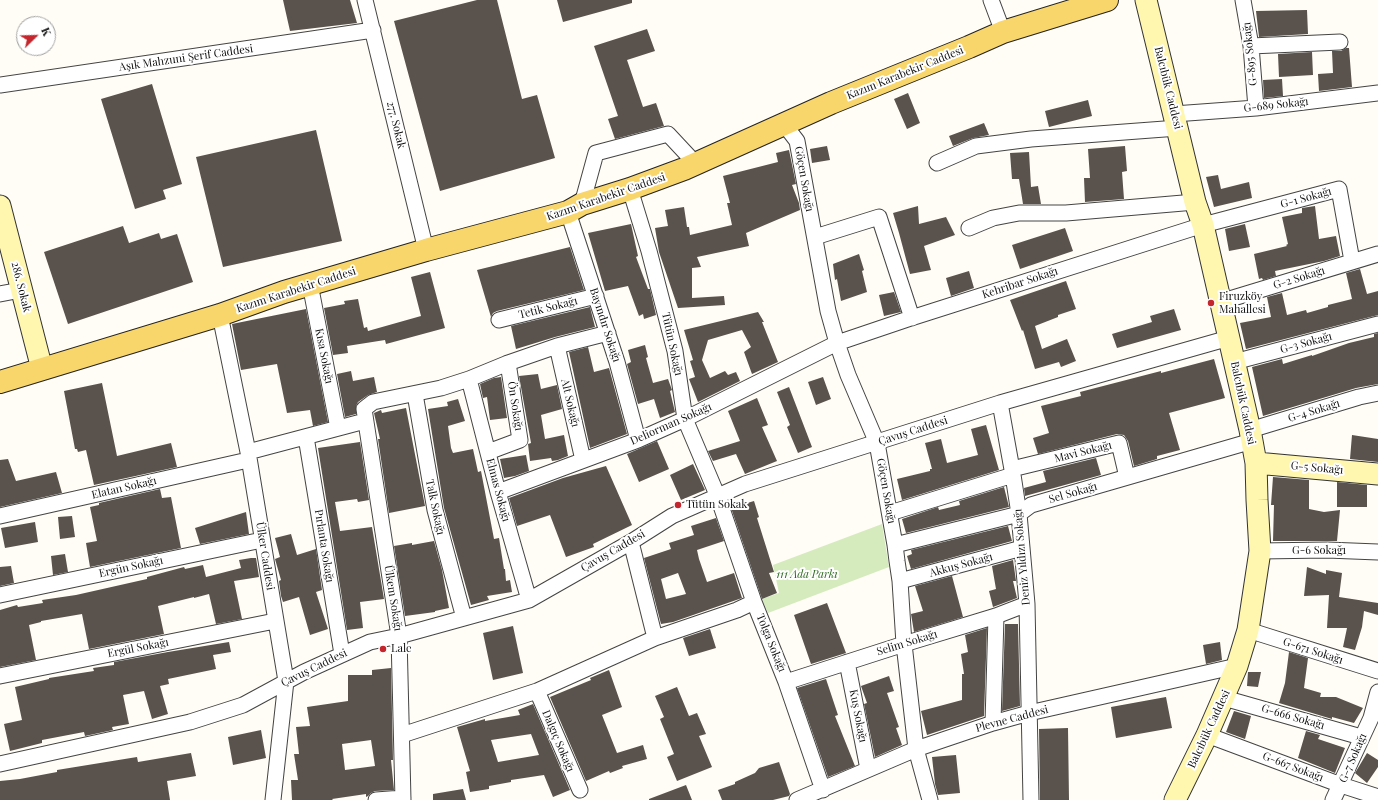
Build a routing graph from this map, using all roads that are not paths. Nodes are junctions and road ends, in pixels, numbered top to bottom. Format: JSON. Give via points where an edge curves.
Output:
{"nodes":[{"id":1,"x":365,"y":0,"type":"edge"},
{"id":2,"x":992,"y":0,"type":"edge"},
{"id":3,"x":1107,"y":0,"type":"edge"},
{"id":4,"x":1146,"y":0,"type":"edge"},
{"id":5,"x":1243,"y":0,"type":"edge"},
{"id":6,"x":373,"y":30,"type":"junction"},
{"id":7,"x":1003,"y":32,"type":"junction"},
{"id":8,"x":1340,"y":42,"type":"dead end"},
{"id":9,"x":1250,"y":46,"type":"junction"},
{"id":10,"x":0,"y":85,"type":"edge"},
{"id":11,"x":1378,"y":93,"type":"edge"},
{"id":12,"x":1256,"y":108,"type":"junction"},
{"id":13,"x":1176,"y":121,"type":"junction"},
{"id":14,"x":784,"y":124,"type":"junction"},
{"id":15,"x":937,"y":163,"type":"dead end"},
{"id":16,"x":696,"y":164,"type":"junction"},
{"id":17,"x":630,"y":189,"type":"junction"},
{"id":18,"x":1196,"y":202,"type":"junction"},
{"id":19,"x":0,"y":206,"type":"edge"},
{"id":20,"x":575,"y":208,"type":"junction"},
{"id":21,"x":1203,"y":225,"type":"junction"},
{"id":22,"x":969,"y":228,"type":"dead end"},
{"id":23,"x":815,"y":237,"type":"junction"},
{"id":24,"x":426,"y":250,"type":"junction"},
{"id":25,"x":1378,"y":254,"type":"edge"},
{"id":26,"x":1352,"y":261,"type":"junction"},
{"id":27,"x":310,"y":284,"type":"junction"},
{"id":28,"x":22,"y":290,"type":"junction"},
{"id":29,"x":0,"y":294,"type":"edge"},
{"id":30,"x":596,"y":296,"type":"junction"},
{"id":31,"x":1220,"y":302,"type":"junction"},
{"id":32,"x":220,"y":315,"type":"junction"},
{"id":33,"x":912,"y":318,"type":"junction"},
{"id":34,"x":500,"y":320,"type":"dead end"},
{"id":35,"x":1378,"y":324,"type":"edge"},
{"id":36,"x":608,"y":333,"type":"junction"},
{"id":37,"x":1229,"y":338,"type":"junction"},
{"id":38,"x":837,"y":343,"type":"junction"},
{"id":39,"x":557,"y":346,"type":"junction"},
{"id":40,"x":1234,"y":362,"type":"junction"},
{"id":41,"x":508,"y":363,"type":"junction"},
{"id":42,"x":42,"y":369,"type":"junction"},
{"id":43,"x":469,"y":379,"type":"junction"},
{"id":44,"x":0,"y":382,"type":"edge"},
{"id":45,"x":1378,"y":393,"type":"edge"},
{"id":46,"x":415,"y":394,"type":"junction"},
{"id":47,"x":1000,"y":403,"type":"junction"},
{"id":48,"x":686,"y":419,"type":"junction"},
{"id":49,"x":365,"y":421,"type":"junction"},
{"id":50,"x":338,"y":428,"type":"junction"},
{"id":51,"x":1251,"y":436,"type":"junction"},
{"id":52,"x":306,"y":437,"type":"junction"},
{"id":53,"x":638,"y":440,"type":"junction"},
{"id":54,"x":878,"y":443,"type":"junction"},
{"id":55,"x":488,"y":452,"type":"junction"},
{"id":56,"x":248,"y":456,"type":"junction"},
{"id":57,"x":584,"y":460,"type":"junction"},
{"id":58,"x":1256,"y":463,"type":"junction"},
{"id":59,"x":1012,"y":472,"type":"junction"},
{"id":60,"x":1378,"y":474,"type":"edge"},
{"id":61,"x":1127,"y":477,"type":"junction"},
{"id":62,"x":498,"y":492,"type":"junction"},
{"id":63,"x":718,"y":496,"type":"junction"},
{"id":64,"x":890,"y":513,"type":"junction"},
{"id":65,"x":1019,"y":514,"type":"junction"},
{"id":66,"x":0,"y":516,"type":"edge"},
{"id":67,"x":262,"y":540,"type":"junction"},
{"id":68,"x":632,"y":542,"type":"junction"},
{"id":69,"x":896,"y":545,"type":"junction"},
{"id":70,"x":1022,"y":548,"type":"junction"},
{"id":71,"x":1260,"y":551,"type":"junction"},
{"id":72,"x":1378,"y":552,"type":"edge"},
{"id":73,"x":900,"y":581,"type":"junction"},
{"id":74,"x":0,"y":594,"type":"edge"},
{"id":75,"x":529,"y":600,"type":"junction"},
{"id":76,"x":754,"y":602,"type":"junction"},
{"id":77,"x":1027,"y":604,"type":"junction"},
{"id":78,"x":996,"y":616,"type":"junction"},
{"id":79,"x":464,"y":618,"type":"junction"},
{"id":80,"x":275,"y":621,"type":"junction"},
{"id":81,"x":1248,"y":630,"type":"junction"},
{"id":82,"x":399,"y":636,"type":"junction"},
{"id":83,"x":655,"y":638,"type":"junction"},
{"id":84,"x":904,"y":644,"type":"junction"},
{"id":85,"x":342,"y":654,"type":"junction"},
{"id":86,"x":847,"y":662,"type":"junction"},
{"id":87,"x":1237,"y":666,"type":"junction"},
{"id":88,"x":1378,"y":671,"type":"edge"},
{"id":89,"x":0,"y":676,"type":"edge"},
{"id":90,"x":286,"y":681,"type":"junction"},
{"id":91,"x":786,"y":682,"type":"junction"},
{"id":92,"x":537,"y":691,"type":"junction"},
{"id":93,"x":1378,"y":692,"type":"edge"},
{"id":94,"x":1224,"y":698,"type":"junction"},
{"id":95,"x":1029,"y":713,"type":"junction"},
{"id":96,"x":1374,"y":719,"type":"edge"},
{"id":97,"x":994,"y":722,"type":"junction"},
{"id":98,"x":402,"y":735,"type":"junction"},
{"id":99,"x":1208,"y":735,"type":"junction"},
{"id":100,"x":1361,"y":737,"type":"junction"},
{"id":101,"x":916,"y":749,"type":"junction"},
{"id":102,"x":0,"y":764,"type":"edge"},
{"id":103,"x":868,"y":769,"type":"junction"},
{"id":104,"x":1341,"y":785,"type":"junction"},
{"id":105,"x":580,"y":790,"type":"dead end"},
{"id":106,"x":823,"y":790,"type":"junction"},
{"id":107,"x":1378,"y":797,"type":"edge"},
{"id":108,"x":403,"y":799,"type":"edge"},
{"id":109,"x":1179,"y":799,"type":"edge"},
{"id":110,"x":273,"y":800,"type":"edge"},
{"id":111,"x":376,"y":800,"type":"edge"},
{"id":112,"x":797,"y":800,"type":"edge"},
{"id":113,"x":930,"y":800,"type":"edge"},
{"id":114,"x":1031,"y":800,"type":"edge"},
{"id":115,"x":1333,"y":800,"type":"edge"}],
"edges":[{"from":1,"to":6,"type":"street","name":"277. Sokak"},
{"from":2,"to":7,"type":"street"},
{"from":3,"to":7,"type":"main road","name":"Kazım Karabekir Caddesi"},
{"from":4,"to":13,"type":"street","name":"Balcıbük Caddesi"},
{"from":5,"to":9,"type":"street","name":"G-895 Sokağı"},
{"from":6,"to":10,"type":"street","name":"Aşık Mahzuni Şerif Caddesi"},
{"from":6,"to":24,"type":"street","name":"277. Sokak"},
{"from":7,"to":14,"type":"main road","name":"Kazım Karabekir Caddesi"},
{"from":8,"to":9,"type":"street"},
{"from":9,"to":12,"type":"street","name":"G-895 Sokağı"},
{"from":11,"to":12,"type":"street","name":"G-689 Sokağı"},
{"from":12,"to":13,"type":"street","name":"G-689 Sokağı"},
{"from":13,"to":15,"type":"street","name":"G-689 Sokağı","via":[[976,146]]},
{"from":13,"to":18,"type":"street","name":"Balcıbük Caddesi"},
{"from":14,"to":16,"type":"main road","name":"Kazım Karabekir Caddesi"},
{"from":14,"to":23,"type":"street","name":"Göçen Sokağı","via":[[797,141]]},
{"from":16,"to":17,"type":"main road","name":"Kazım Karabekir Caddesi"},
{"from":16,"to":20,"type":"street","via":[[668,134],[596,153]]},
{"from":17,"to":20,"type":"main road","name":"Kazım Karabekir Caddesi"},
{"from":17,"to":48,"type":"street","name":"Tütün Sokağı","via":[[675,351]]},
{"from":18,"to":21,"type":"street","name":"Balcıbük Caddesi"},
{"from":18,"to":22,"type":"street","via":[[1066,213],[1019,213],[993,218]]},
{"from":19,"to":28,"type":"street","name":"286. Sokak"},
{"from":20,"to":24,"type":"main road","name":"Kazım Karabekir Caddesi"},
{"from":20,"to":30,"type":"street","name":"Bayındır Sokağı"},
{"from":21,"to":26,"type":"street","name":"G-1 Sokağı","via":[[1338,190]]},
{"from":21,"to":31,"type":"street","name":"Balcıbük Caddesi"},
{"from":21,"to":33,"type":"street","name":"Kehribar Sokağı"},
{"from":23,"to":33,"type":"street","via":[[879,217]]},
{"from":23,"to":38,"type":"street","name":"Göçen Sokağı","via":[[828,311]]},
{"from":24,"to":27,"type":"main road","name":"Kazım Karabekir Caddesi"},
{"from":25,"to":26,"type":"street","name":"G-2 Sokağı"},
{"from":26,"to":31,"type":"street","name":"G-2 Sokağı"},
{"from":27,"to":32,"type":"main road","name":"Kazım Karabekir Caddesi"},
{"from":27,"to":50,"type":"street","name":"Kısa Sokağı"},
{"from":28,"to":29,"type":"street"},
{"from":28,"to":42,"type":"street","name":"286. Sokak"},
{"from":30,"to":34,"type":"street","name":"Tetik Sokağı"},
{"from":30,"to":36,"type":"street","name":"Bayındır Sokağı"},
{"from":31,"to":37,"type":"street","name":"Balcıbük Caddesi"},
{"from":32,"to":42,"type":"main road","name":"Kazım Karabekir Caddesi"},
{"from":32,"to":56,"type":"street","name":"Ülker Caddesi"},
{"from":33,"to":38,"type":"street","name":"Kehribar Sokağı"},
{"from":35,"to":40,"type":"street","name":"G-3 Sokağı"},
{"from":36,"to":39,"type":"street","name":"Ülkem Sokağı"},
{"from":36,"to":53,"type":"street","name":"Bayındır Sokağı"},
{"from":37,"to":40,"type":"street","name":"Balcıbük Caddesi"},
{"from":37,"to":47,"type":"street","name":"Çavuş Caddesi"},
{"from":38,"to":48,"type":"street","name":"Deliorman Sokağı"},
{"from":38,"to":54,"type":"street","name":"Göçen Sokağı"},
{"from":39,"to":41,"type":"street","name":"Ülkem Sokağı"},
{"from":39,"to":57,"type":"street","name":"Alt Sokağı"},
{"from":40,"to":51,"type":"street","name":"Balcıbük Caddesi"},
{"from":41,"to":43,"type":"street","name":"Ülkem Sokağı"},
{"from":41,"to":55,"type":"street","name":"Ön Sokağı","via":[[520,440]]},
{"from":42,"to":44,"type":"main road","name":"Kazım Karabekir Caddesi"},
{"from":43,"to":46,"type":"street","name":"Ülkem Sokağı"},
{"from":43,"to":55,"type":"street","name":"Elmas Sokağı"},
{"from":45,"to":51,"type":"street","name":"G-4 Sokağı","via":[[1359,397]]},
{"from":46,"to":49,"type":"street","name":"Ülkem Sokağı","via":[[373,402],[364,409]]},
{"from":46,"to":79,"type":"street","name":"Talk Sokağı","via":[[435,510]]},
{"from":47,"to":54,"type":"street","name":"Çavuş Caddesi"},
{"from":47,"to":59,"type":"street","name":"Deniz Yıldızı Sokağı"},
{"from":48,"to":53,"type":"street","name":"Deliorman Sokağı"},
{"from":48,"to":63,"type":"street","name":"Tütün Sokağı"},
{"from":49,"to":50,"type":"street"},
{"from":49,"to":82,"type":"street","name":"Ülkem Sokağı"},
{"from":50,"to":52,"type":"street"},
{"from":51,"to":58,"type":"street","name":"Balcıbük Caddesi"},
{"from":51,"to":61,"type":"street","name":"Sel Sokağı"},
{"from":52,"to":56,"type":"street"},
{"from":52,"to":85,"type":"street","name":"Pırlanta Sokağı"},
{"from":53,"to":57,"type":"street","name":"Deliorman Sokağı"},
{"from":54,"to":63,"type":"street","name":"Çavuş Caddesi","via":[[745,484]]},
{"from":54,"to":64,"type":"street","name":"Göçen Sokağı"},
{"from":55,"to":62,"type":"street","name":"Elmas Sokağı"},
{"from":56,"to":66,"type":"street","name":"Elatan Sokağı"},
{"from":56,"to":67,"type":"street","name":"Ülker Caddesi"},
{"from":57,"to":62,"type":"street","name":"Deliorman Sokağı"},
{"from":58,"to":60,"type":"street","name":"G-5 Sokağı"},
{"from":58,"to":71,"type":"street","name":"Balcıbük Caddesi"},
{"from":59,"to":61,"type":"street","name":"Mavi Sokağı","via":[[1119,443]]},
{"from":59,"to":64,"type":"street"},
{"from":59,"to":65,"type":"street","name":"Deniz Yıldızı Sokağı"},
{"from":61,"to":65,"type":"street","name":"Sel Sokağı","via":[[1031,505]]},
{"from":62,"to":75,"type":"street","name":"Elmas Sokağı"},
{"from":63,"to":68,"type":"street","name":"Çavuş Caddesi","via":[[672,516]]},
{"from":63,"to":76,"type":"street","name":"Tolga Sokağı"},
{"from":64,"to":69,"type":"street","name":"Göçen Sokağı"},
{"from":65,"to":69,"type":"street","name":"Sel Sokağı"},
{"from":65,"to":70,"type":"street","name":"Deniz Yıldızı Sokağı"},
{"from":67,"to":74,"type":"street","name":"Ergün Sokağı"},
{"from":67,"to":80,"type":"street","name":"Ülker Caddesi"},
{"from":68,"to":75,"type":"street","name":"Çavuş Caddesi"},
{"from":68,"to":83,"type":"street"},
{"from":69,"to":73,"type":"street","name":"Göçen Sokağı"},
{"from":70,"to":73,"type":"street","name":"Akkuş Sokağı"},
{"from":70,"to":77,"type":"street","name":"Deniz Yıldızı Sokağı"},
{"from":71,"to":72,"type":"street","name":"G-6 Sokağı"},
{"from":71,"to":81,"type":"street","name":"Balcıbük Caddesi"},
{"from":73,"to":84,"type":"street","name":"Göçen Sokağı"},
{"from":75,"to":79,"type":"street","name":"Çavuş Caddesi"},
{"from":76,"to":83,"type":"street"},
{"from":76,"to":91,"type":"street","name":"Tolga Sokağı"},
{"from":77,"to":78,"type":"street","name":"Selim Sokağı"},
{"from":77,"to":95,"type":"street","name":"Deniz Yıldızı Sokağı"},
{"from":78,"to":84,"type":"street","name":"Selim Sokağı"},
{"from":78,"to":97,"type":"street"},
{"from":79,"to":82,"type":"street","name":"Çavuş Caddesi"},
{"from":80,"to":89,"type":"street","name":"Ergül Sokağı"},
{"from":80,"to":90,"type":"street","name":"Ülker Caddesi"},
{"from":81,"to":87,"type":"street","name":"Balcıbük Caddesi"},
{"from":81,"to":88,"type":"street","name":"G-671 Sokağı"},
{"from":82,"to":85,"type":"street","name":"Çavuş Caddesi","via":[[370,642]]},
{"from":82,"to":98,"type":"street","name":"Ülkem Sokağı"},
{"from":83,"to":92,"type":"street"},
{"from":84,"to":86,"type":"street","name":"Selim Sokağı"},
{"from":84,"to":101,"type":"street","name":"Göçen Sokağı"},
{"from":85,"to":90,"type":"street","name":"Çavuş Caddesi"},
{"from":86,"to":91,"type":"street","name":"Selim Sokağı"},
{"from":86,"to":103,"type":"street","name":"Kuş Sokağı"},
{"from":87,"to":94,"type":"street","name":"Balcıbük Caddesi"},
{"from":87,"to":95,"type":"street","name":"Plevne Caddesi"},
{"from":90,"to":102,"type":"street","name":"Çavuş Caddesi","via":[[243,705],[190,722]]},
{"from":90,"to":110,"type":"street","name":"Ülker Caddesi"},
{"from":91,"to":106,"type":"street","name":"Tolga Sokağı"},
{"from":92,"to":98,"type":"street"},
{"from":92,"to":105,"type":"street","name":"Dalgıç Sokağı"},
{"from":93,"to":96,"type":"street","name":"G-7 Sokağı"},
{"from":94,"to":99,"type":"street","name":"Balcıbük Caddesi"},
{"from":94,"to":100,"type":"street","name":"G-666 Sokağı"},
{"from":95,"to":97,"type":"street","name":"Plevne Caddesi"},
{"from":95,"to":114,"type":"street","name":"Deniz Yıldızı Sokağı"},
{"from":96,"to":100,"type":"street","name":"G-7 Sokağı"},
{"from":97,"to":101,"type":"street","name":"Plevne Caddesi"},
{"from":98,"to":108,"type":"street","name":"Ülkem Sokağı"},
{"from":99,"to":104,"type":"street","name":"G-667 Sokağı"},
{"from":99,"to":109,"type":"street","name":"Balcıbük Caddesi"},
{"from":100,"to":104,"type":"street","name":"G-7 Sokağı"},
{"from":101,"to":103,"type":"street","name":"Plevne Caddesi"},
{"from":101,"to":113,"type":"street","name":"Göçen Sokağı"},
{"from":103,"to":106,"type":"street","name":"Plevne Caddesi"},
{"from":104,"to":107,"type":"street","name":"G-667 Sokağı"},
{"from":104,"to":115,"type":"street","name":"G-7 Sokağı"},
{"from":106,"to":112,"type":"street","name":"Plevne Caddesi"},
{"from":108,"to":111,"type":"street"}]}
